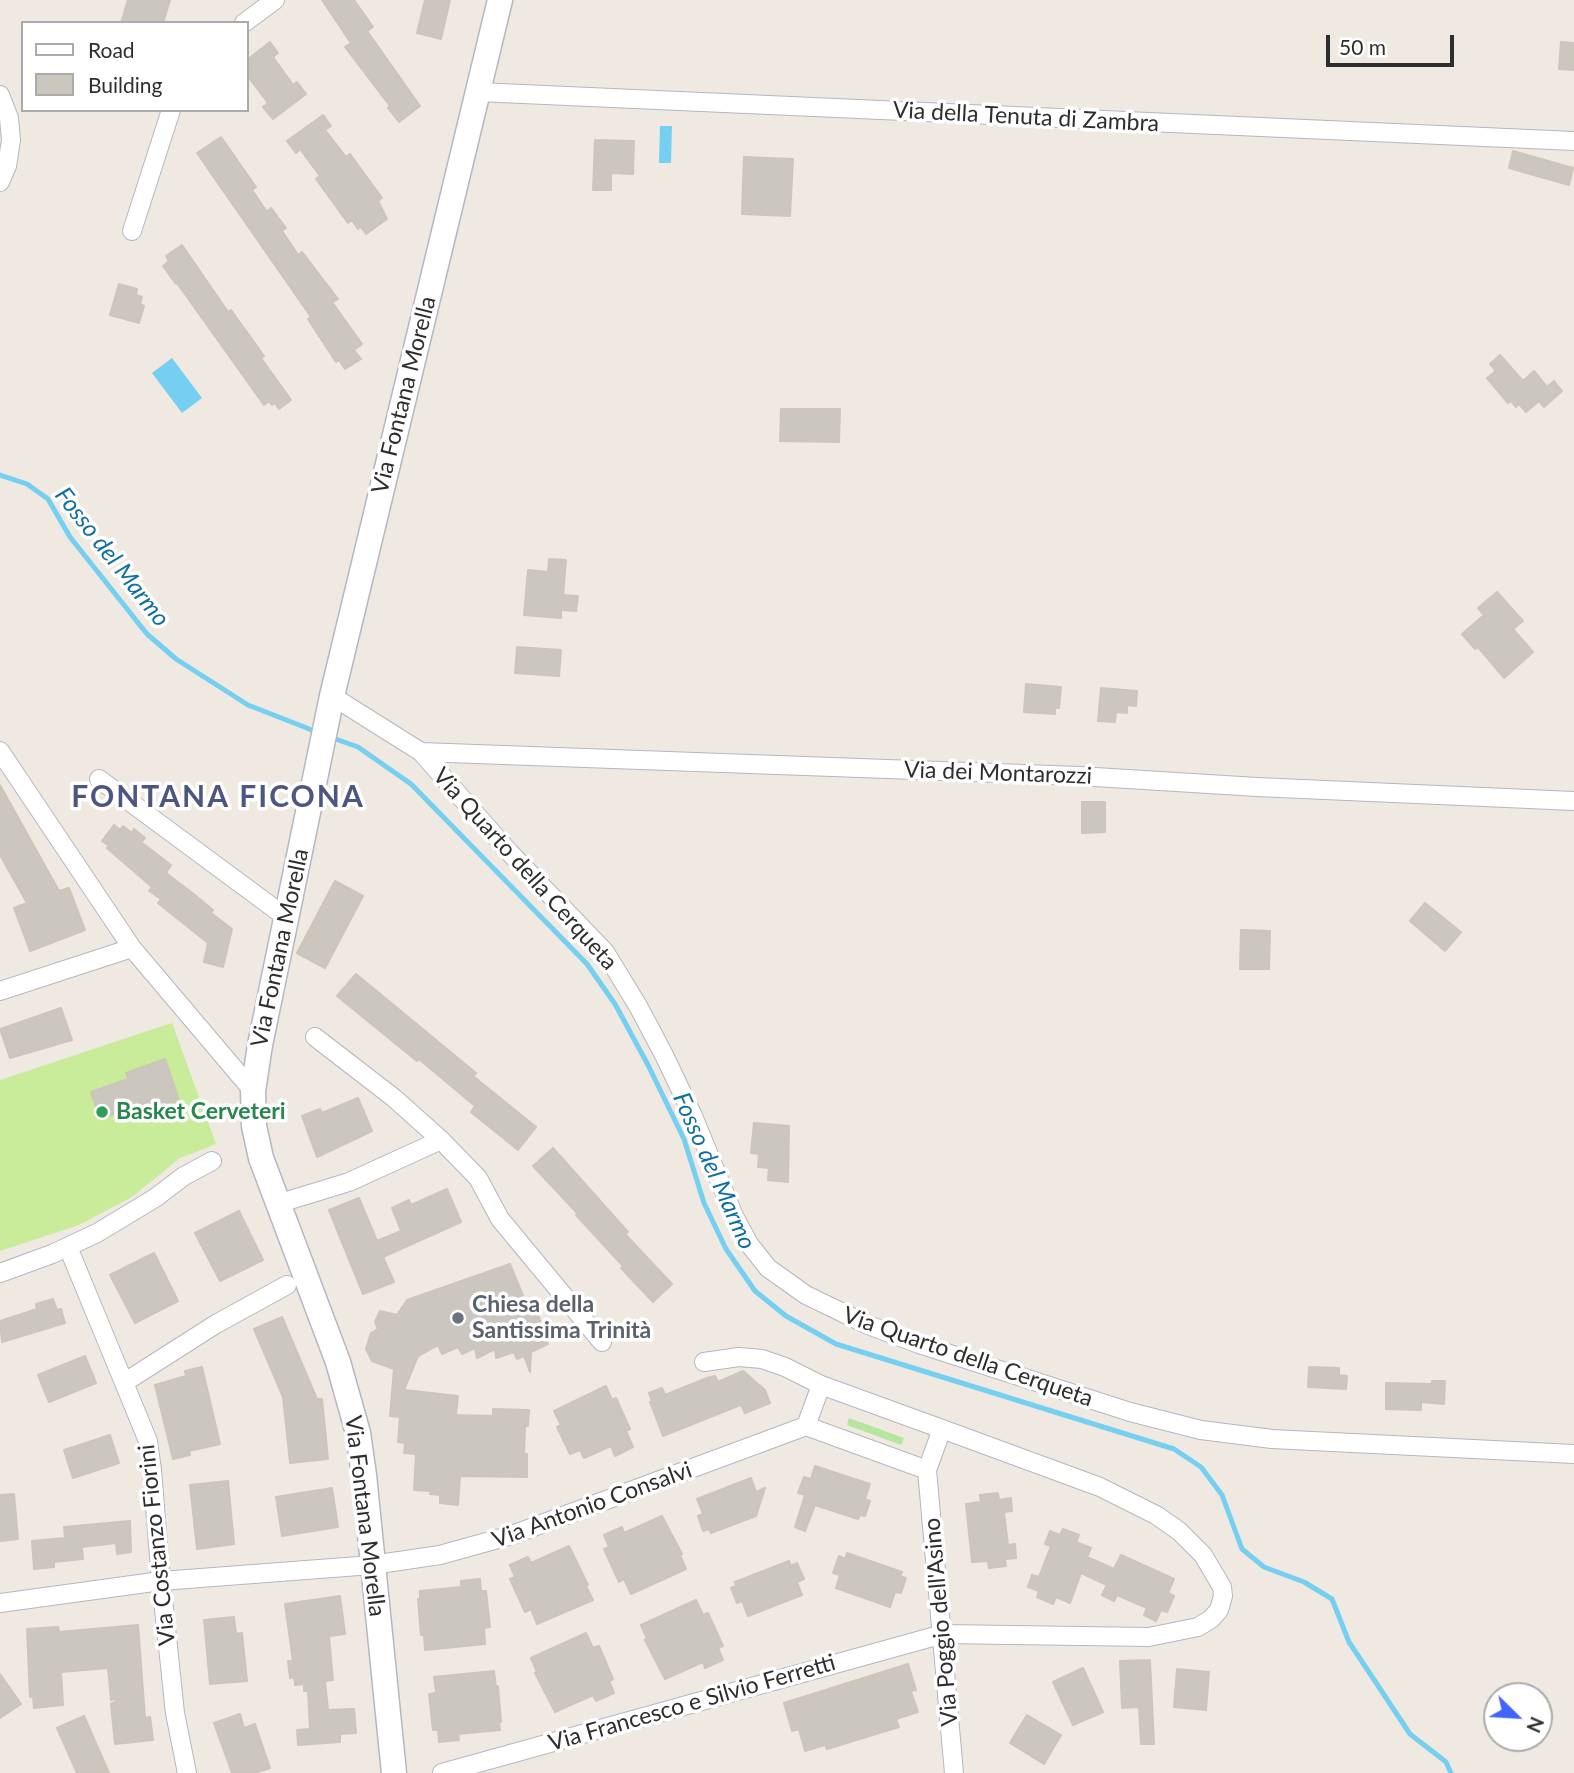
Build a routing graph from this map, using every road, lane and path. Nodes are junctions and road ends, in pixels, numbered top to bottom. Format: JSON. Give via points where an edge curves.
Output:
{"nodes":[{"id":1,"x":275,"y":0,"type":"edge"},
{"id":2,"x":500,"y":0,"type":"edge"},
{"id":3,"x":247,"y":21,"type":"edge"},
{"id":4,"x":478,"y":92,"type":"junction"},
{"id":5,"x":0,"y":94,"type":"edge"},
{"id":6,"x":170,"y":112,"type":"edge"},
{"id":7,"x":1574,"y":141,"type":"edge"},
{"id":8,"x":0,"y":182,"type":"edge"},
{"id":9,"x":132,"y":231,"type":"dead end"},
{"id":10,"x":331,"y":704,"type":"junction"},
{"id":11,"x":0,"y":751,"type":"edge"},
{"id":12,"x":421,"y":752,"type":"junction"},
{"id":13,"x":99,"y":779,"type":"dead end"},
{"id":14,"x":1574,"y":802,"type":"edge"},
{"id":15,"x":287,"y":918,"type":"junction"},
{"id":16,"x":132,"y":948,"type":"junction"},
{"id":17,"x":0,"y":991,"type":"edge"},
{"id":18,"x":315,"y":1037,"type":"dead end"},
{"id":19,"x":253,"y":1091,"type":"junction"},
{"id":20,"x":441,"y":1140,"type":"junction"},
{"id":21,"x":212,"y":1161,"type":"dead end"},
{"id":22,"x":277,"y":1205,"type":"junction"},
{"id":23,"x":68,"y":1247,"type":"junction"},
{"id":24,"x":0,"y":1273,"type":"edge"},
{"id":25,"x":287,"y":1285,"type":"dead end"},
{"id":26,"x":602,"y":1342,"type":"dead end"},
{"id":27,"x":704,"y":1362,"type":"dead end"},
{"id":28,"x":125,"y":1382,"type":"junction"},
{"id":29,"x":821,"y":1385,"type":"junction"},
{"id":30,"x":806,"y":1426,"type":"junction"},
{"id":31,"x":942,"y":1429,"type":"junction"},
{"id":32,"x":1574,"y":1454,"type":"edge"},
{"id":33,"x":927,"y":1470,"type":"junction"},
{"id":34,"x":372,"y":1565,"type":"junction"},
{"id":35,"x":161,"y":1581,"type":"junction"},
{"id":36,"x":0,"y":1603,"type":"edge"},
{"id":37,"x":943,"y":1634,"type":"junction"},
{"id":38,"x":187,"y":1773,"type":"edge"},
{"id":39,"x":394,"y":1773,"type":"edge"},
{"id":40,"x":442,"y":1773,"type":"edge"},
{"id":41,"x":954,"y":1773,"type":"edge"}],
"edges":[{"from":1,"to":3,"type":"street"},
{"from":2,"to":4,"type":"street","name":"Via Fontana Morella"},
{"from":4,"to":7,"type":"street","name":"Via della Tenuta di Zambra"},
{"from":4,"to":10,"type":"street","name":"Via Fontana Morella"},
{"from":5,"to":8,"type":"street","via":[[11,139]]},
{"from":6,"to":9,"type":"street"},
{"from":10,"to":12,"type":"street","name":"Via Quarto della Cerqueta"},
{"from":10,"to":15,"type":"street","name":"Via Fontana Morella"},
{"from":11,"to":16,"type":"street"},
{"from":12,"to":14,"type":"street","name":"Via dei Montarozzi","via":[[1079,776]]},
{"from":12,"to":32,"type":"street","name":"Via Quarto della Cerqueta","via":[[605,952],[664,1055],[749,1244],[768,1268],[806,1295],[919,1344],[1201,1430]]},
{"from":13,"to":15,"type":"street"},
{"from":15,"to":19,"type":"street","name":"Via Fontana Morella"},
{"from":16,"to":17,"type":"street"},
{"from":16,"to":19,"type":"street"},
{"from":18,"to":20,"type":"street"},
{"from":19,"to":22,"type":"street","name":"Via Fontana Morella","via":[[256,1142]]},
{"from":20,"to":22,"type":"street","via":[[357,1179]]},
{"from":20,"to":26,"type":"street","via":[[478,1178],[500,1219]]},
{"from":21,"to":23,"type":"street","via":[[129,1215]]},
{"from":22,"to":34,"type":"street","name":"Via Fontana Morella","via":[[338,1362],[354,1419]]},
{"from":23,"to":24,"type":"street"},
{"from":23,"to":28,"type":"street","name":"Via Costanzo Fiorini"},
{"from":25,"to":28,"type":"street"},
{"from":27,"to":29,"type":"street","via":[[762,1359]]},
{"from":28,"to":35,"type":"street","name":"Via Costanzo Fiorini","via":[[150,1451]]},
{"from":29,"to":30,"type":"street"},
{"from":29,"to":31,"type":"street"},
{"from":30,"to":33,"type":"street"},
{"from":30,"to":34,"type":"street","name":"Via Antonio Consalvi","via":[[512,1535],[440,1555]]},
{"from":31,"to":33,"type":"street"},
{"from":31,"to":37,"type":"street","name":"Via Francesco e Silvio Ferretti","via":[[1146,1508],[1196,1547],[1219,1580],[1223,1596],[1211,1619],[1166,1635]]},
{"from":33,"to":37,"type":"street","name":"Via Poggio dell'Asino"},
{"from":34,"to":35,"type":"street","name":"Via Antonio Consalvi"},
{"from":34,"to":39,"type":"street","name":"Via Fontana Morella"},
{"from":35,"to":36,"type":"street","name":"Via Antonio Consalvi"},
{"from":35,"to":38,"type":"street","name":"Via Costanzo Fiorini","via":[[178,1738]]},
{"from":37,"to":40,"type":"street","name":"Via Francesco e Silvio Ferretti"},
{"from":37,"to":41,"type":"street","name":"Via Poggio dell'Asino"}]}
